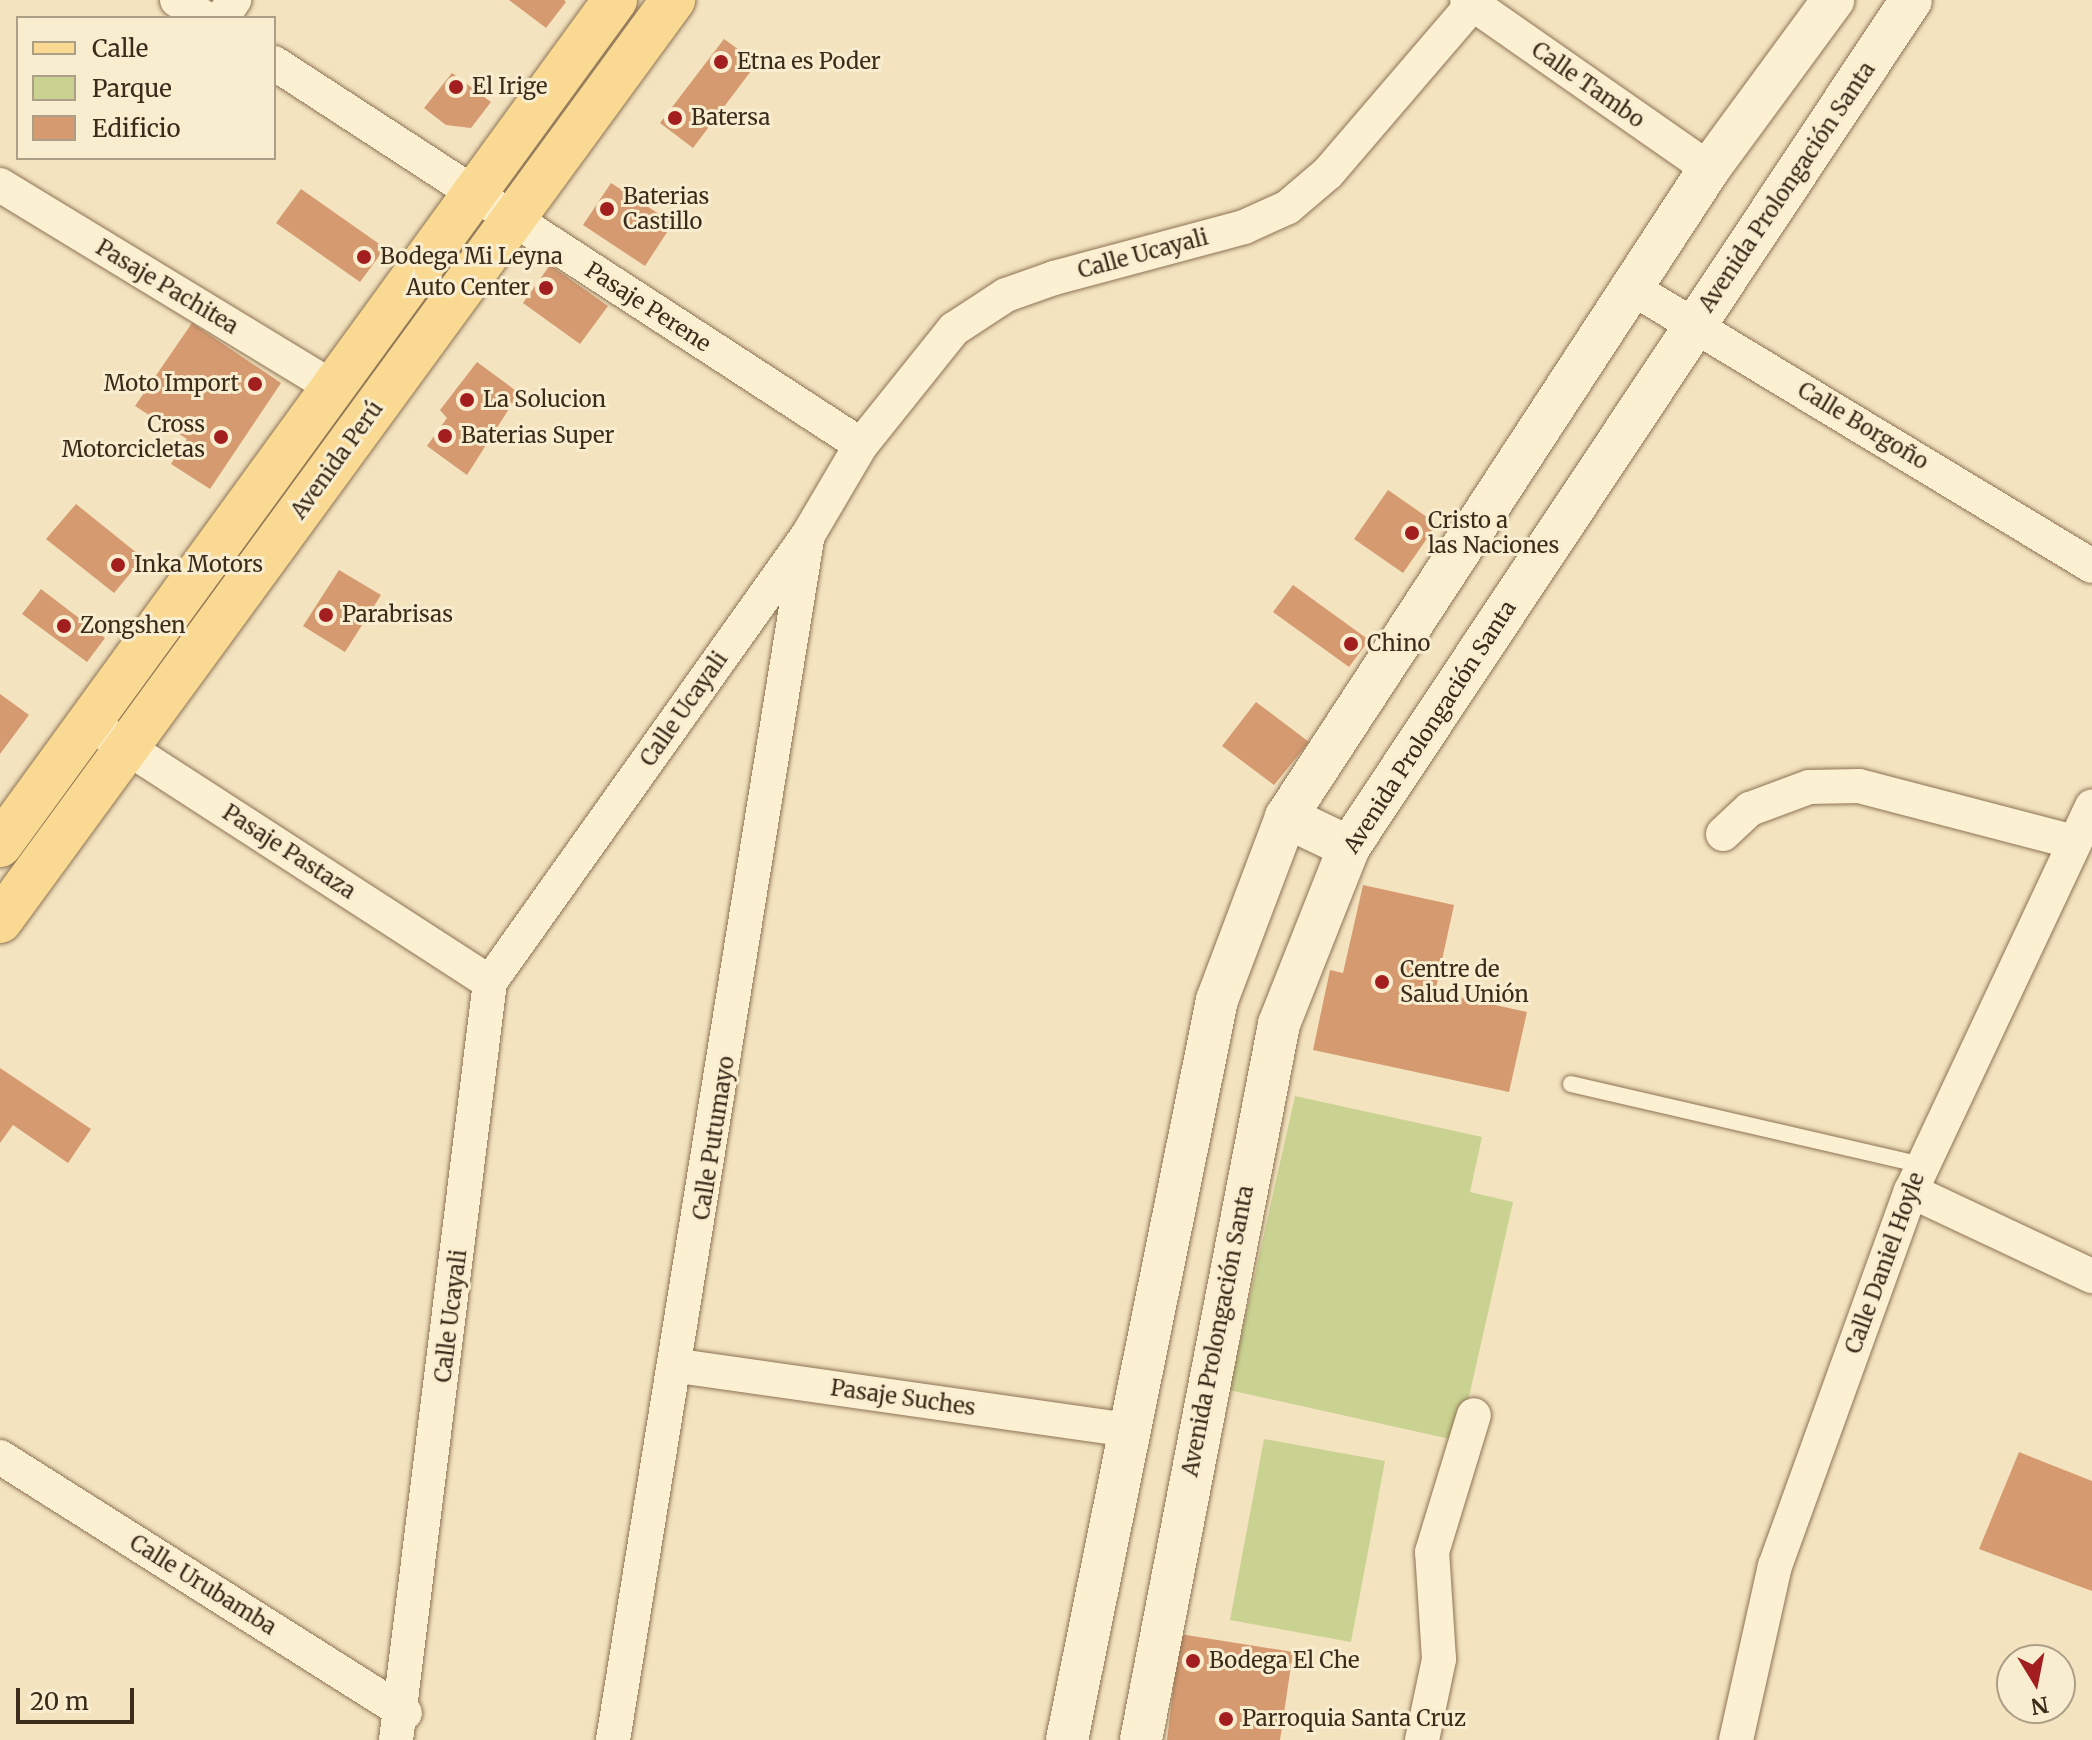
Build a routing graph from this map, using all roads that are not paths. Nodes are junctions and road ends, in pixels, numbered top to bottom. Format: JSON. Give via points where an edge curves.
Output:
{"nodes":[{"id":1,"x":177,"y":0,"type":"edge"},
{"id":2,"x":615,"y":0,"type":"edge"},
{"id":3,"x":673,"y":0,"type":"edge"},
{"id":4,"x":1833,"y":0,"type":"edge"},
{"id":5,"x":1911,"y":0,"type":"edge"},
{"id":6,"x":1470,"y":2,"type":"edge"},
{"id":7,"x":202,"y":16,"type":"edge"},
{"id":8,"x":276,"y":64,"type":"edge"},
{"id":9,"x":1709,"y":169,"type":"junction"},
{"id":10,"x":0,"y":185,"type":"edge"},
{"id":11,"x":474,"y":194,"type":"junction"},
{"id":12,"x":513,"y":219,"type":"junction"},
{"id":13,"x":1632,"y":288,"type":"junction"},
{"id":14,"x":1696,"y":324,"type":"junction"},
{"id":15,"x":334,"y":388,"type":"junction"},
{"id":16,"x":861,"y":445,"type":"junction"},
{"id":17,"x":808,"y":535,"type":"junction"},
{"id":18,"x":2092,"y":566,"type":"edge"},
{"id":19,"x":89,"y":723,"type":"junction"},
{"id":20,"x":127,"y":748,"type":"junction"},
{"id":21,"x":2092,"y":806,"type":"edge"},
{"id":22,"x":1286,"y":817,"type":"junction"},
{"id":23,"x":1723,"y":834,"type":"dead end"},
{"id":24,"x":2074,"y":842,"type":"junction"},
{"id":25,"x":0,"y":845,"type":"edge"},
{"id":26,"x":1349,"y":847,"type":"junction"},
{"id":27,"x":0,"y":921,"type":"edge"},
{"id":28,"x":490,"y":982,"type":"junction"},
{"id":29,"x":1571,"y":1084,"type":"dead end"},
{"id":30,"x":1916,"y":1178,"type":"junction"},
{"id":31,"x":2092,"y":1276,"type":"edge"},
{"id":32,"x":679,"y":1366,"type":"junction"},
{"id":33,"x":1474,"y":1415,"type":"dead end"},
{"id":34,"x":1127,"y":1430,"type":"junction"},
{"id":35,"x":0,"y":1457,"type":"edge"},
{"id":36,"x":401,"y":1726,"type":"edge"},
{"id":37,"x":613,"y":1740,"type":"edge"},
{"id":38,"x":1067,"y":1740,"type":"edge"},
{"id":39,"x":1141,"y":1740,"type":"edge"},
{"id":40,"x":1422,"y":1740,"type":"edge"},
{"id":41,"x":1736,"y":1740,"type":"edge"}],
"edges":[{"from":1,"to":7,"type":"street"},
{"from":2,"to":11,"type":"main road","name":"Avenida Perú"},
{"from":3,"to":12,"type":"main road","name":"Avenida Perú"},
{"from":4,"to":9,"type":"street"},
{"from":5,"to":14,"type":"street","name":"Avenida Prolongación Santa"},
{"from":6,"to":9,"type":"street","name":"Calle Tambo"},
{"from":6,"to":16,"type":"street","name":"Calle Ucayali","via":[[1328,173],[1288,207],[1244,227],[1006,295],[954,329]]},
{"from":8,"to":11,"type":"street","name":"Pasaje Perene"},
{"from":9,"to":13,"type":"street"},
{"from":10,"to":15,"type":"street","name":"Pasaje Pachitea"},
{"from":11,"to":12,"type":"street","name":"Pasaje Perene"},
{"from":11,"to":15,"type":"main road","name":"Avenida Perú"},
{"from":12,"to":16,"type":"street","name":"Pasaje Perene"},
{"from":12,"to":20,"type":"main road","name":"Avenida Perú"},
{"from":13,"to":14,"type":"street","name":"Calle Borgoño"},
{"from":13,"to":22,"type":"street"},
{"from":14,"to":18,"type":"street","name":"Calle Borgoño"},
{"from":14,"to":26,"type":"street","name":"Avenida Prolongación Santa"},
{"from":15,"to":19,"type":"main road","name":"Avenida Perú"},
{"from":16,"to":17,"type":"street","name":"Calle Ucayali"},
{"from":17,"to":28,"type":"street","name":"Calle Ucayali"},
{"from":17,"to":32,"type":"street","name":"Calle Putumayo"},
{"from":19,"to":20,"type":"street","name":"Pasaje Pastaza"},
{"from":19,"to":25,"type":"main road","name":"Avenida Perú"},
{"from":20,"to":27,"type":"main road","name":"Avenida Perú"},
{"from":20,"to":28,"type":"street","name":"Pasaje Pastaza"},
{"from":21,"to":24,"type":"street","name":"Calle Daniel Hoyle"},
{"from":22,"to":26,"type":"street"},
{"from":22,"to":34,"type":"street","via":[[1217,1000]]},
{"from":23,"to":24,"type":"street","via":[[1750,809],[1809,787],[1859,786]]},
{"from":24,"to":30,"type":"street","name":"Calle Daniel Hoyle"},
{"from":26,"to":39,"type":"street","name":"Avenida Prolongación Santa","via":[[1279,1024]]},
{"from":28,"to":36,"type":"street","name":"Calle Ucayali"},
{"from":29,"to":30,"type":"lane"},
{"from":30,"to":31,"type":"street"},
{"from":30,"to":41,"type":"street","name":"Calle Daniel Hoyle","via":[[1775,1566]]},
{"from":32,"to":34,"type":"street","name":"Pasaje Suches"},
{"from":32,"to":37,"type":"street","name":"Calle Putumayo"},
{"from":33,"to":40,"type":"street","via":[[1432,1552],[1439,1659]]},
{"from":34,"to":38,"type":"street"},
{"from":35,"to":36,"type":"street","name":"Calle Urubamba"}]}
